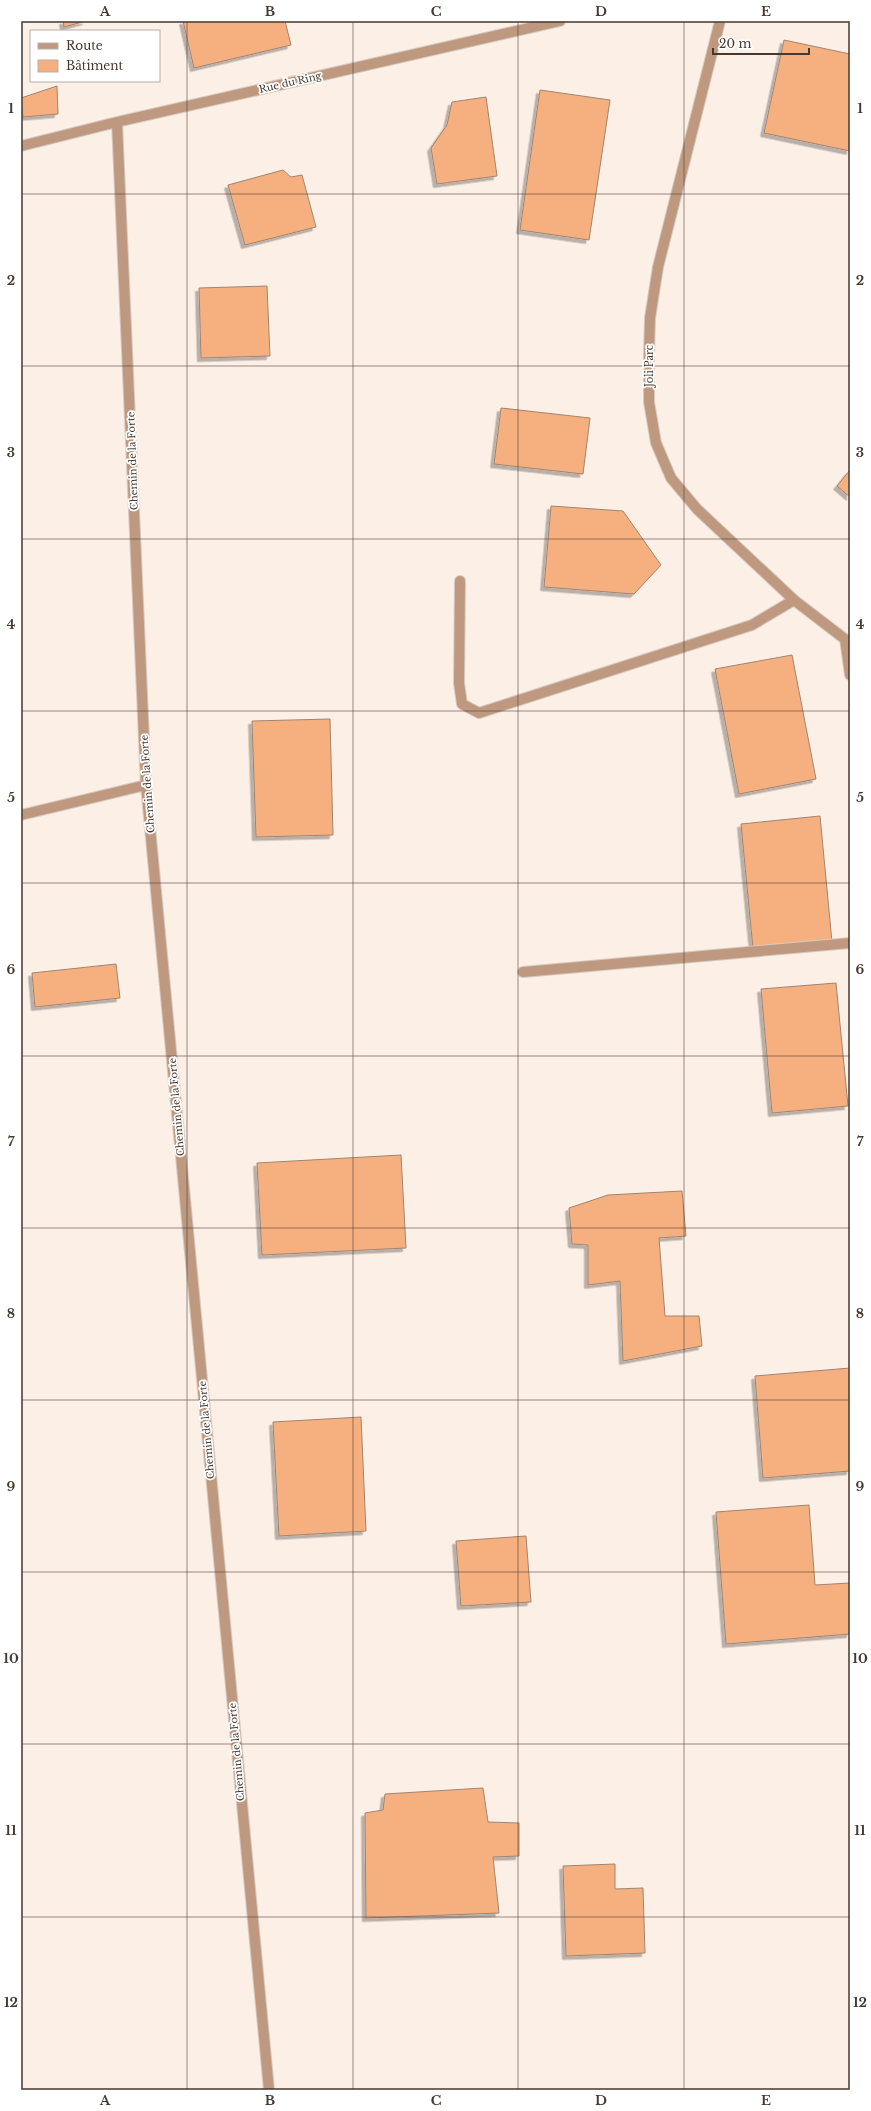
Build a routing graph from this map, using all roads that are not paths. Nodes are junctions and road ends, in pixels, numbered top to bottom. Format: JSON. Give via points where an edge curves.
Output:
{"nodes":[{"id":1,"x":560,"y":21,"type":"edge"},
{"id":2,"x":720,"y":21,"type":"edge"},
{"id":3,"x":117,"y":122,"type":"junction"},
{"id":4,"x":21,"y":146,"type":"edge"},
{"id":5,"x":460,"y":581,"type":"dead end"},
{"id":6,"x":794,"y":600,"type":"junction"},
{"id":7,"x":848,"y":641,"type":"edge"},
{"id":8,"x":850,"y":675,"type":"edge"},
{"id":9,"x":146,"y":785,"type":"junction"},
{"id":10,"x":21,"y":815,"type":"edge"},
{"id":11,"x":850,"y":942,"type":"edge"},
{"id":12,"x":523,"y":972,"type":"dead end"},
{"id":13,"x":268,"y":2090,"type":"edge"}],
"edges":[{"from":1,"to":3,"type":"street","name":"Rue du Ring"},
{"from":2,"to":6,"type":"street","name":"Joli Parc","via":[[658,268],[650,318],[649,402],[656,443],[671,478],[697,509]]},
{"from":3,"to":4,"type":"street","name":"Rue du Ring"},
{"from":3,"to":9,"type":"street","name":"Chemin de la Forte"},
{"from":5,"to":6,"type":"street","via":[[459,683],[462,704],[479,713],[752,625]]},
{"from":6,"to":7,"type":"street","name":"Joli Parc"},
{"from":7,"to":8,"type":"street"},
{"from":9,"to":10,"type":"street"},
{"from":9,"to":13,"type":"street","name":"Chemin de la Forte"},
{"from":11,"to":12,"type":"street"}]}
